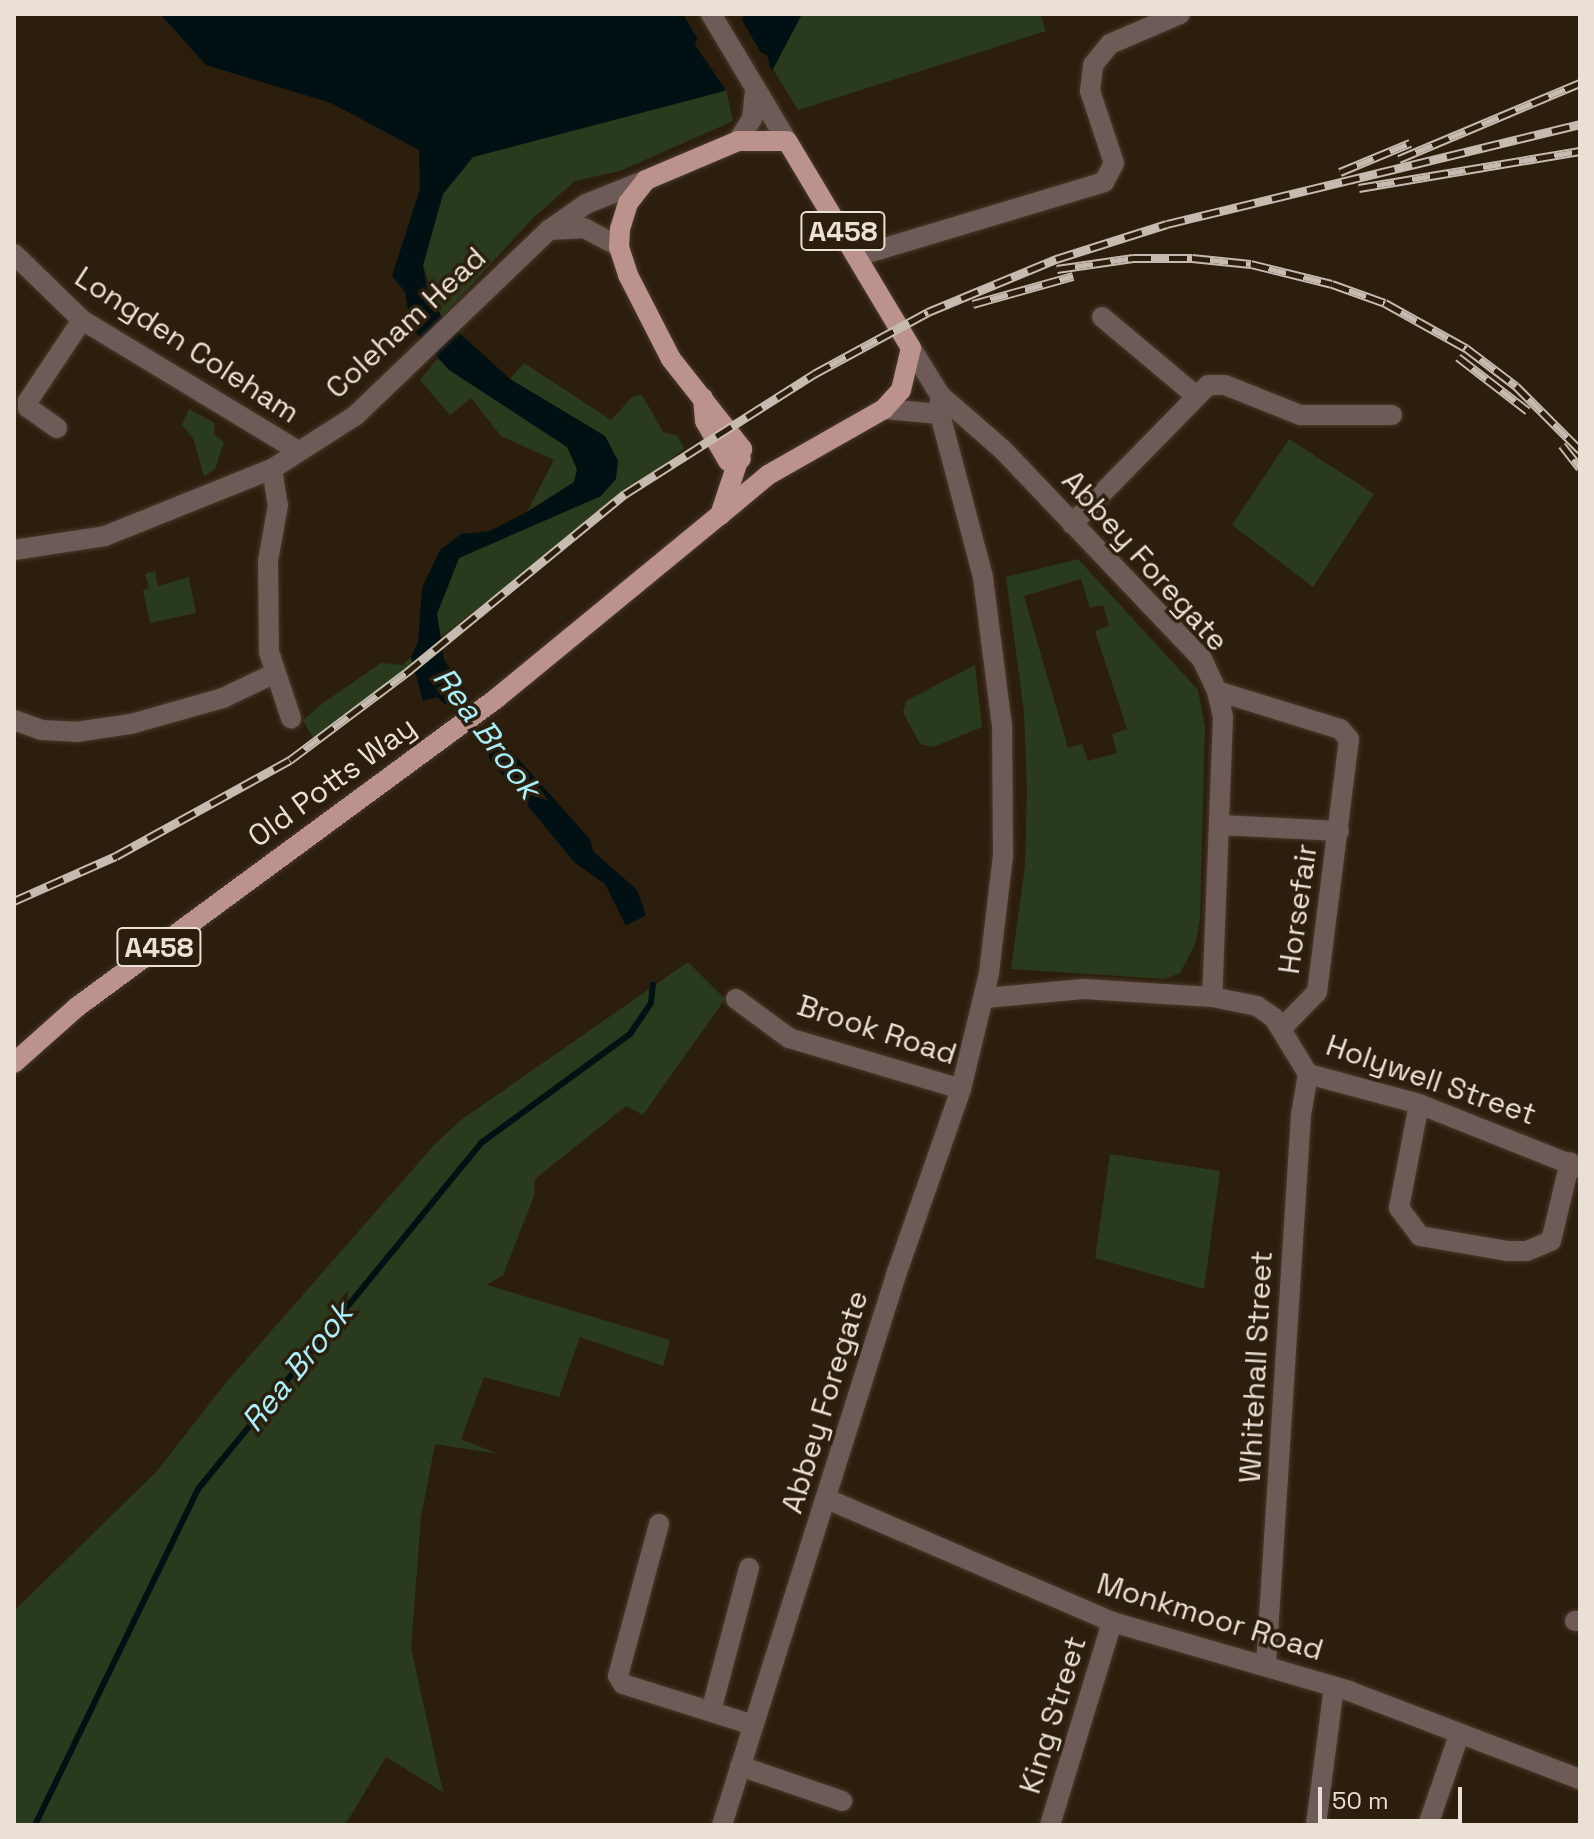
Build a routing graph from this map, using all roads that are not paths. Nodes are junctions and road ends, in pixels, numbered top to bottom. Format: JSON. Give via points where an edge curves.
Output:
{"nodes":[{"id":1,"x":711,"y":14,"type":"edge"},
{"id":2,"x":1180,"y":14,"type":"edge"},
{"id":3,"x":1136,"y":22,"type":"edge"},
{"id":4,"x":754,"y":90,"type":"junction"},
{"id":5,"x":738,"y":141,"type":"junction"},
{"id":6,"x":787,"y":141,"type":"junction"},
{"id":7,"x":646,"y":180,"type":"junction"},
{"id":8,"x":549,"y":230,"type":"junction"},
{"id":9,"x":619,"y":247,"type":"junction"},
{"id":10,"x":14,"y":254,"type":"edge"},
{"id":11,"x":858,"y":256,"type":"junction"},
{"id":12,"x":1102,"y":317,"type":"dead end"},
{"id":13,"x":82,"y":320,"type":"junction"},
{"id":14,"x":911,"y":348,"type":"junction"},
{"id":15,"x":1195,"y":395,"type":"junction"},
{"id":16,"x":940,"y":404,"type":"junction"},
{"id":17,"x":884,"y":409,"type":"junction"},
{"id":18,"x":1392,"y":415,"type":"dead end"},
{"id":19,"x":57,"y":428,"type":"dead end"},
{"id":20,"x":297,"y":450,"type":"junction"},
{"id":21,"x":741,"y":459,"type":"junction"},
{"id":22,"x":272,"y":469,"type":"junction"},
{"id":23,"x":768,"y":475,"type":"junction"},
{"id":24,"x":720,"y":515,"type":"junction"},
{"id":25,"x":1072,"y":524,"type":"junction"},
{"id":26,"x":14,"y":550,"type":"edge"},
{"id":27,"x":273,"y":674,"type":"junction"},
{"id":28,"x":1217,"y":691,"type":"junction"},
{"id":29,"x":291,"y":718,"type":"dead end"},
{"id":30,"x":14,"y":720,"type":"edge"},
{"id":31,"x":1221,"y":825,"type":"junction"},
{"id":32,"x":1339,"y":831,"type":"junction"},
{"id":33,"x":1212,"y":997,"type":"junction"},
{"id":34,"x":985,"y":998,"type":"junction"},
{"id":35,"x":736,"y":999,"type":"dead end"},
{"id":36,"x":1282,"y":1028,"type":"junction"},
{"id":37,"x":14,"y":1063,"type":"edge"},
{"id":38,"x":1308,"y":1074,"type":"junction"},
{"id":39,"x":961,"y":1089,"type":"junction"},
{"id":40,"x":1419,"y":1104,"type":"junction"},
{"id":41,"x":1575,"y":1165,"type":"edge"},
{"id":42,"x":827,"y":1499,"type":"junction"},
{"id":43,"x":659,"y":1524,"type":"dead end"},
{"id":44,"x":749,"y":1568,"type":"dead end"},
{"id":45,"x":1112,"y":1622,"type":"junction"},
{"id":46,"x":1266,"y":1665,"type":"junction"},
{"id":47,"x":1334,"y":1687,"type":"junction"},
{"id":48,"x":711,"y":1711,"type":"junction"},
{"id":49,"x":753,"y":1725,"type":"junction"},
{"id":50,"x":1459,"y":1735,"type":"junction"},
{"id":51,"x":740,"y":1766,"type":"junction"},
{"id":52,"x":1580,"y":1779,"type":"edge"},
{"id":53,"x":842,"y":1801,"type":"dead end"},
{"id":54,"x":722,"y":1825,"type":"edge"},
{"id":55,"x":1050,"y":1825,"type":"edge"},
{"id":56,"x":1316,"y":1825,"type":"edge"},
{"id":57,"x":1428,"y":1825,"type":"edge"}],
"edges":[{"from":1,"to":4,"type":"street","name":"Abbey Foregate"},
{"from":2,"to":3,"type":"street"},
{"from":3,"to":11,"type":"street","via":[[1100,53],[1090,74],[1090,91],[1112,153],[1111,175],[1104,182]]},
{"from":4,"to":5,"type":"street","via":[[752,119]]},
{"from":4,"to":6,"type":"street","name":"Abbey Foregate","via":[[769,103]]},
{"from":5,"to":6,"type":"main road","name":"Coleham Head"},
{"from":5,"to":7,"type":"main road","name":"Coleham Head"},
{"from":6,"to":11,"type":"main road","name":"Abbey Foregate","number":"A458"},
{"from":7,"to":8,"type":"street","name":"Coleham Head","via":[[586,204]]},
{"from":7,"to":9,"type":"main road","via":[[628,203]]},
{"from":8,"to":9,"type":"street","via":[[584,228]]},
{"from":8,"to":20,"type":"street","name":"Coleham Head","via":[[356,415]]},
{"from":9,"to":21,"type":"main road","via":[[671,359],[703,398],[705,421],[728,461]]},
{"from":10,"to":13,"type":"street","name":"Longden Coleham"},
{"from":11,"to":14,"type":"main road","name":"Abbey Foregate","number":"A458"},
{"from":12,"to":15,"type":"street"},
{"from":13,"to":19,"type":"street","via":[[28,401],[28,408]]},
{"from":13,"to":20,"type":"street","name":"Longden Coleham"},
{"from":14,"to":16,"type":"street","name":"Abbey Foregate"},
{"from":14,"to":17,"type":"main road","name":"Old Potts Way","number":"A458","via":[[901,390]]},
{"from":15,"to":18,"type":"street","via":[[1208,385],[1225,385],[1300,415]]},
{"from":15,"to":25,"type":"street"},
{"from":16,"to":17,"type":"street"},
{"from":16,"to":25,"type":"street","name":"Abbey Foregate","via":[[1002,449]]},
{"from":16,"to":34,"type":"street","name":"Abbey Foregate","via":[[983,577],[1003,737],[1003,856]]},
{"from":17,"to":23,"type":"main road","name":"Old Potts Way","number":"A458"},
{"from":20,"to":22,"type":"street","name":"Coleham Head"},
{"from":21,"to":23,"type":"main road"},
{"from":21,"to":24,"type":"main road"},
{"from":22,"to":26,"type":"street","name":"Coleham Head","via":[[105,536]]},
{"from":22,"to":27,"type":"street","via":[[278,505],[268,561]]},
{"from":23,"to":24,"type":"main road","name":"Old Potts Way","number":"A458"},
{"from":24,"to":37,"type":"main road","name":"Old Potts Way","number":"A458","via":[[497,698],[77,1007]]},
{"from":25,"to":28,"type":"street","name":"Abbey Foregate","via":[[1202,659]]},
{"from":27,"to":29,"type":"street"},
{"from":27,"to":30,"type":"street","via":[[223,698],[131,724],[64,731]]},
{"from":28,"to":31,"type":"street","name":"Abbey Foregate","via":[[1223,717]]},
{"from":28,"to":32,"type":"street","name":"Horsefair","via":[[1340,729],[1349,739]]},
{"from":31,"to":32,"type":"street","name":"Horsefair"},
{"from":31,"to":33,"type":"street","name":"Abbey Foregate"},
{"from":32,"to":36,"type":"street","name":"Horsefair","via":[[1317,992]]},
{"from":33,"to":34,"type":"street","via":[[1058,989]]},
{"from":33,"to":36,"type":"street","via":[[1257,1006]]},
{"from":34,"to":39,"type":"street","name":"Abbey Foregate"},
{"from":35,"to":39,"type":"street","name":"Brook Road","via":[[789,1038]]},
{"from":36,"to":38,"type":"street","name":"Holywell Street"},
{"from":38,"to":40,"type":"street","name":"Holywell Street"},
{"from":38,"to":46,"type":"street","name":"Whitehall Street","via":[[1301,1115]]},
{"from":39,"to":42,"type":"street","name":"Abbey Foregate"},
{"from":40,"to":41,"type":"street","name":"Holywell Street"},
{"from":40,"to":41,"type":"street","via":[[1399,1208],[1420,1236],[1507,1251],[1551,1241]]},
{"from":42,"to":45,"type":"street","name":"Monkmoor Road"},
{"from":42,"to":49,"type":"street","name":"Abbey Foregate"},
{"from":43,"to":48,"type":"street","via":[[618,1676],[623,1684]]},
{"from":44,"to":48,"type":"street"},
{"from":45,"to":46,"type":"street","name":"Monkmoor Road"},
{"from":45,"to":55,"type":"street","name":"King Street"},
{"from":46,"to":47,"type":"street","name":"Monkmoor Road"},
{"from":47,"to":50,"type":"street","name":"Monkmoor Road"},
{"from":47,"to":56,"type":"street"},
{"from":48,"to":49,"type":"street"},
{"from":49,"to":51,"type":"street","name":"Abbey Foregate"},
{"from":50,"to":52,"type":"street","name":"Monkmoor Road"},
{"from":50,"to":57,"type":"street"},
{"from":51,"to":53,"type":"street"},
{"from":51,"to":54,"type":"street","name":"Abbey Foregate"}]}
